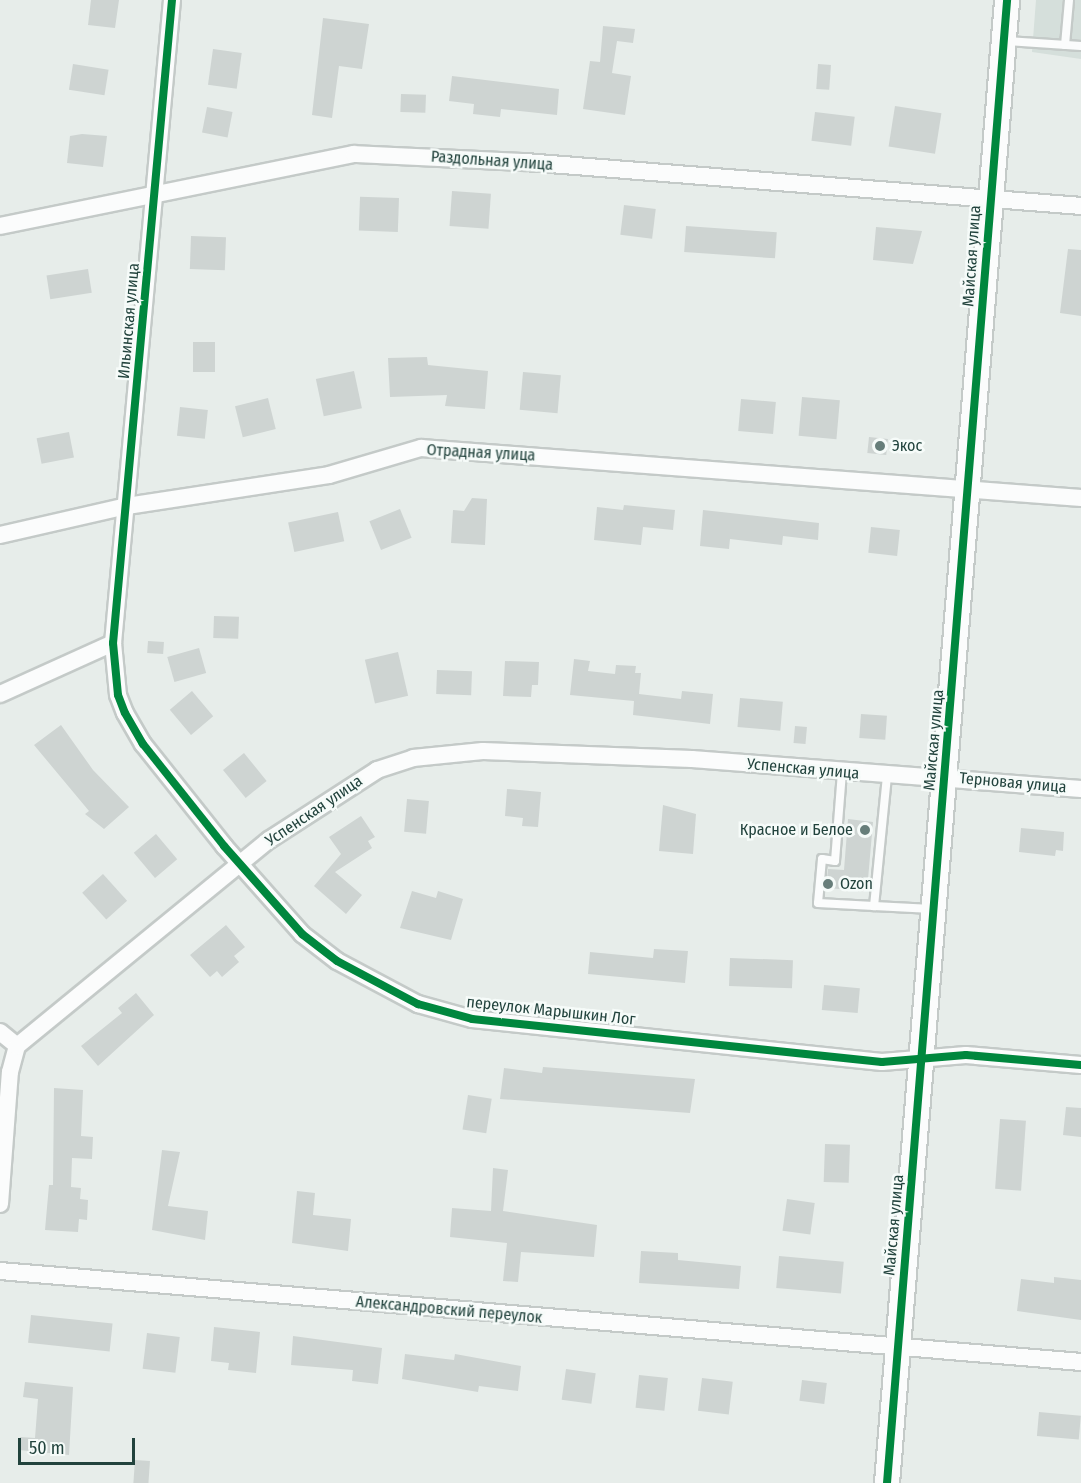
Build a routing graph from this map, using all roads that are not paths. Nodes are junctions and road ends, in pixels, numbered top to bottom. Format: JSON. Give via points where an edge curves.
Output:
{"nodes":[{"id":1,"x":172,"y":0,"type":"edge"},
{"id":2,"x":1007,"y":0,"type":"edge"},
{"id":3,"x":1069,"y":0,"type":"edge"},
{"id":4,"x":1004,"y":40,"type":"junction"},
{"id":5,"x":1065,"y":45,"type":"junction"},
{"id":6,"x":1081,"y":46,"type":"edge"},
{"id":7,"x":153,"y":194,"type":"junction"},
{"id":8,"x":990,"y":201,"type":"junction"},
{"id":9,"x":1081,"y":206,"type":"edge"},
{"id":10,"x":0,"y":226,"type":"edge"},
{"id":11,"x":969,"y":492,"type":"junction"},
{"id":12,"x":1081,"y":498,"type":"edge"},
{"id":13,"x":127,"y":506,"type":"junction"},
{"id":14,"x":0,"y":534,"type":"edge"},
{"id":15,"x":113,"y":643,"type":"junction"},
{"id":16,"x":0,"y":694,"type":"edge"},
{"id":17,"x":842,"y":772,"type":"junction"},
{"id":18,"x":887,"y":776,"type":"junction"},
{"id":19,"x":945,"y":777,"type":"junction"},
{"id":20,"x":1081,"y":789,"type":"edge"},
{"id":21,"x":240,"y":865,"type":"junction"},
{"id":22,"x":874,"y":906,"type":"junction"},
{"id":23,"x":934,"y":909,"type":"junction"},
{"id":24,"x":0,"y":1032,"type":"edge"},
{"id":25,"x":17,"y":1046,"type":"junction"},
{"id":26,"x":921,"y":1058,"type":"junction"},
{"id":27,"x":1081,"y":1065,"type":"edge"},
{"id":28,"x":0,"y":1204,"type":"edge"},
{"id":29,"x":0,"y":1271,"type":"edge"},
{"id":30,"x":898,"y":1348,"type":"junction"},
{"id":31,"x":1081,"y":1362,"type":"edge"},
{"id":32,"x":887,"y":1483,"type":"edge"}],
"edges":[{"from":1,"to":7,"type":"street","name":"Ильинская улица"},
{"from":2,"to":4,"type":"street","name":"Майская улица"},
{"from":3,"to":5,"type":"lane"},
{"from":4,"to":5,"type":"lane"},
{"from":4,"to":8,"type":"street","name":"Майская улица"},
{"from":5,"to":6,"type":"lane"},
{"from":7,"to":8,"type":"street","name":"Раздольная улица","via":[[354,154],[525,162]]},
{"from":7,"to":10,"type":"street","name":"Раздольная улица"},
{"from":7,"to":13,"type":"street","name":"Ильинская улица"},
{"from":8,"to":9,"type":"street","name":"Раздольная улица"},
{"from":8,"to":11,"type":"street","name":"Майская улица"},
{"from":11,"to":12,"type":"street","name":"Отрадная улица"},
{"from":11,"to":13,"type":"street","name":"Отрадная улица","via":[[421,448],[329,475]]},
{"from":11,"to":19,"type":"street","name":"Майская улица"},
{"from":13,"to":14,"type":"street","name":"Отрадная улица"},
{"from":13,"to":15,"type":"street","name":"Ильинская улица"},
{"from":15,"to":16,"type":"street"},
{"from":15,"to":21,"type":"street","name":"переулок Марышкин Лог","via":[[118,694],[143,744]]},
{"from":17,"to":18,"type":"street","name":"Успенская улица"},
{"from":17,"to":21,"type":"street","name":"Успенская улица","via":[[692,759],[483,751],[413,758],[377,770],[337,792]]},
{"from":17,"to":22,"type":"lane","via":[[834,861],[822,859],[818,903]]},
{"from":18,"to":19,"type":"street","name":"Успенская улица"},
{"from":18,"to":22,"type":"lane"},
{"from":19,"to":20,"type":"street","name":"Терновая улица"},
{"from":19,"to":23,"type":"street","name":"Майская улица"},
{"from":21,"to":25,"type":"street","name":"Успенская улица"},
{"from":21,"to":26,"type":"street","name":"переулок Марышкин Лог","via":[[302,934],[328,954],[418,1004],[472,1019],[882,1062]]},
{"from":22,"to":23,"type":"lane"},
{"from":23,"to":26,"type":"street","name":"Майская улица"},
{"from":24,"to":25,"type":"street"},
{"from":25,"to":28,"type":"street","via":[[10,1072]]},
{"from":26,"to":27,"type":"street","name":"переулок Марышкин Лог","via":[[966,1054]]},
{"from":26,"to":30,"type":"street","name":"Майская улица"},
{"from":29,"to":30,"type":"street","name":"Александровский переулок"},
{"from":30,"to":31,"type":"street","name":"Александровский переулок"},
{"from":30,"to":32,"type":"street","name":"Майская улица"}]}
